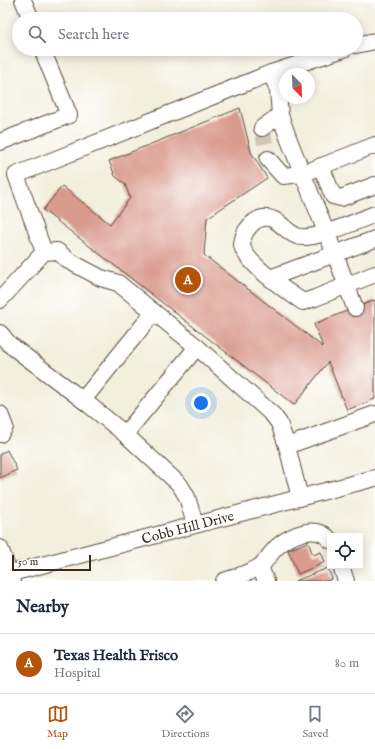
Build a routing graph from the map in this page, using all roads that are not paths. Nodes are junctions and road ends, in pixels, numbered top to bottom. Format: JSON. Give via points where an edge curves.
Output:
{"nodes":[{"id":1,"x":23,"y":0,"type":"edge"},
{"id":2,"x":28,"y":12,"type":"edge"},
{"id":3,"x":375,"y":41,"type":"edge"},
{"id":4,"x":363,"y":44,"type":"edge"},
{"id":5,"x":45,"y":56,"type":"edge"},
{"id":6,"x":322,"y":56,"type":"edge"},
{"id":7,"x":271,"y":72,"type":"junction"},
{"id":8,"x":280,"y":115,"type":"junction"},
{"id":9,"x":262,"y":128,"type":"dead end"},
{"id":10,"x":0,"y":142,"type":"edge"},
{"id":11,"x":375,"y":145,"type":"edge"},
{"id":12,"x":268,"y":159,"type":"tunnel mouth"},
{"id":13,"x":321,"y":166,"type":"junction"},
{"id":14,"x":302,"y":174,"type":"junction"},
{"id":15,"x":375,"y":185,"type":"edge"},
{"id":16,"x":375,"y":214,"type":"edge"},
{"id":17,"x":326,"y":233,"type":"junction"},
{"id":18,"x":375,"y":239,"type":"edge"},
{"id":19,"x":44,"y":252,"type":"junction"},
{"id":20,"x":335,"y":254,"type":"junction"},
{"id":21,"x":375,"y":274,"type":"edge"},
{"id":22,"x":270,"y":278,"type":"junction"},
{"id":23,"x":347,"y":285,"type":"junction"},
{"id":24,"x":0,"y":300,"type":"edge"},
{"id":25,"x":355,"y":308,"type":"dead end"},
{"id":26,"x":154,"y":312,"type":"junction"},
{"id":27,"x":0,"y":333,"type":"edge"},
{"id":28,"x":197,"y":347,"type":"junction"},
{"id":29,"x":83,"y":400,"type":"junction"},
{"id":30,"x":0,"y":414,"type":"edge"},
{"id":31,"x":375,"y":414,"type":"edge"},
{"id":32,"x":0,"y":434,"type":"edge"},
{"id":33,"x":125,"y":434,"type":"junction"},
{"id":34,"x":286,"y":446,"type":"junction"},
{"id":35,"x":375,"y":478,"type":"edge"},
{"id":36,"x":300,"y":498,"type":"junction"},
{"id":37,"x":195,"y":524,"type":"junction"},
{"id":38,"x":327,"y":538,"type":"edge"},
{"id":39,"x":0,"y":548,"type":"edge"},
{"id":40,"x":342,"y":569,"type":"edge"},
{"id":41,"x":263,"y":574,"type":"edge"},
{"id":42,"x":7,"y":577,"type":"edge"},
{"id":43,"x":224,"y":581,"type":"edge"},
{"id":44,"x":346,"y":581,"type":"edge"}],
"edges":[{"from":1,"to":2,"type":"street"},
{"from":3,"to":4,"type":"street"},
{"from":5,"to":10,"type":"street","via":[[68,115]]},
{"from":6,"to":7,"type":"street"},
{"from":7,"to":8,"type":"street","via":[[278,90]]},
{"from":7,"to":19,"type":"street","via":[[16,175]]},
{"from":8,"to":9,"type":"street"},
{"from":8,"to":14,"type":"street"},
{"from":11,"to":13,"type":"street"},
{"from":12,"to":14,"type":"street","via":[[284,176]]},
{"from":13,"to":14,"type":"street"},
{"from":13,"to":15,"type":"street","via":[[333,196],[341,198]]},
{"from":14,"to":17,"type":"street"},
{"from":16,"to":17,"type":"street"},
{"from":17,"to":20,"type":"street"},
{"from":17,"to":22,"type":"street","via":[[298,237],[274,219],[263,218],[251,224],[242,245],[247,257]]},
{"from":18,"to":20,"type":"street"},
{"from":19,"to":24,"type":"street"},
{"from":19,"to":26,"type":"street","via":[[57,251],[101,278],[118,283]]},
{"from":20,"to":22,"type":"street"},
{"from":20,"to":23,"type":"street"},
{"from":21,"to":23,"type":"street"},
{"from":22,"to":23,"type":"street","via":[[303,302]]},
{"from":23,"to":25,"type":"street"},
{"from":26,"to":28,"type":"street"},
{"from":26,"to":29,"type":"street"},
{"from":27,"to":29,"type":"street","via":[[9,344]]},
{"from":28,"to":33,"type":"street"},
{"from":28,"to":34,"type":"street","via":[[273,415],[279,423]]},
{"from":29,"to":33,"type":"street"},
{"from":30,"to":32,"type":"street","via":[[5,427]]},
{"from":31,"to":34,"type":"street"},
{"from":33,"to":37,"type":"street","via":[[180,486],[187,497]]},
{"from":34,"to":36,"type":"street"},
{"from":35,"to":36,"type":"street","name":"Cobb Hill Drive"},
{"from":36,"to":37,"type":"street","name":"Cobb Hill Drive"},
{"from":37,"to":42,"type":"street","name":"Cobb Hill Drive"},
{"from":38,"to":41,"type":"street","via":[[314,531],[284,541],[272,552]]},
{"from":39,"to":42,"type":"street"},
{"from":40,"to":44,"type":"street"},
{"from":41,"to":43,"type":"street"}]}
